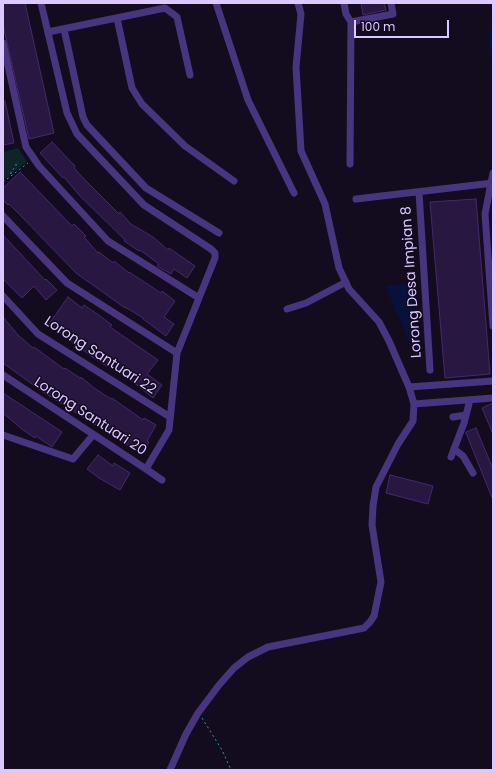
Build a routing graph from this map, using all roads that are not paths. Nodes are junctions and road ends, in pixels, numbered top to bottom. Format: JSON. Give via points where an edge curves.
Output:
{"nodes":[{"id":1,"x":41,"y":3,"type":"edge"},
{"id":2,"x":216,"y":3,"type":"edge"},
{"id":3,"x":298,"y":3,"type":"edge"},
{"id":4,"x":344,"y":3,"type":"edge"},
{"id":5,"x":391,"y":3,"type":"edge"},
{"id":6,"x":118,"y":18,"type":"junction"},
{"id":7,"x":351,"y":22,"type":"junction"},
{"id":8,"x":64,"y":29,"type":"junction"},
{"id":9,"x":48,"y":32,"type":"junction"},
{"id":10,"x":3,"y":43,"type":"edge"},
{"id":11,"x":190,"y":75,"type":"dead end"},
{"id":12,"x":350,"y":164,"type":"dead end"},
{"id":13,"x":493,"y":174,"type":"edge"},
{"id":14,"x":234,"y":181,"type":"dead end"},
{"id":15,"x":492,"y":183,"type":"edge"},
{"id":16,"x":419,"y":192,"type":"junction"},
{"id":17,"x":294,"y":193,"type":"dead end"},
{"id":18,"x":356,"y":200,"type":"dead end"},
{"id":19,"x":3,"y":216,"type":"edge"},
{"id":20,"x":219,"y":232,"type":"dead end"},
{"id":21,"x":346,"y":282,"type":"junction"},
{"id":22,"x":3,"y":296,"type":"edge"},
{"id":23,"x":199,"y":298,"type":"junction"},
{"id":24,"x":287,"y":309,"type":"dead end"},
{"id":25,"x":493,"y":326,"type":"edge"},
{"id":26,"x":177,"y":353,"type":"junction"},
{"id":27,"x":430,"y":370,"type":"dead end"},
{"id":28,"x":3,"y":375,"type":"edge"},
{"id":29,"x":493,"y":381,"type":"edge"},
{"id":30,"x":409,"y":387,"type":"junction"},
{"id":31,"x":493,"y":398,"type":"edge"},
{"id":32,"x":470,"y":400,"type":"junction"},
{"id":33,"x":414,"y":404,"type":"junction"},
{"id":34,"x":466,"y":416,"type":"junction"},
{"id":35,"x":170,"y":417,"type":"junction"},
{"id":36,"x":453,"y":417,"type":"dead end"},
{"id":37,"x":3,"y":435,"type":"edge"},
{"id":38,"x":93,"y":435,"type":"junction"},
{"id":39,"x":454,"y":449,"type":"junction"},
{"id":40,"x":451,"y":457,"type":"dead end"},
{"id":41,"x":146,"y":469,"type":"junction"},
{"id":42,"x":473,"y":473,"type":"dead end"},
{"id":43,"x":162,"y":480,"type":"dead end"},
{"id":44,"x":170,"y":770,"type":"edge"}],
"edges":[{"from":1,"to":9,"type":"street"},
{"from":2,"to":17,"type":"street","via":[[248,100]]},
{"from":3,"to":21,"type":"street","via":[[301,14],[296,68],[301,151],[325,204],[339,268]]},
{"from":4,"to":7,"type":"street"},
{"from":5,"to":7,"type":"street","via":[[393,14]]},
{"from":6,"to":8,"type":"street"},
{"from":6,"to":11,"type":"street","via":[[165,8],[170,10],[177,17]]},
{"from":6,"to":14,"type":"street","via":[[132,88],[139,100],[184,146]]},
{"from":7,"to":12,"type":"street"},
{"from":8,"to":9,"type":"street"},
{"from":8,"to":20,"type":"street","via":[[83,118],[87,125],[146,188]]},
{"from":9,"to":23,"type":"street","via":[[67,113],[77,134],[144,205],[215,253]]},
{"from":10,"to":23,"type":"street","via":[[26,147],[39,166],[108,241]]},
{"from":13,"to":15,"type":"street"},
{"from":15,"to":16,"type":"street"},
{"from":15,"to":25,"type":"street","via":[[485,214]]},
{"from":16,"to":18,"type":"street"},
{"from":16,"to":27,"type":"street","name":"Lorong Desa Impian 8"},
{"from":19,"to":26,"type":"street","via":[[67,283]]},
{"from":21,"to":24,"type":"street","via":[[306,304]]},
{"from":21,"to":30,"type":"street","via":[[349,289],[378,322]]},
{"from":22,"to":35,"type":"street","name":"Lorong Santuari 22","via":[[38,334]]},
{"from":23,"to":26,"type":"street"},
{"from":26,"to":35,"type":"street"},
{"from":28,"to":38,"type":"street","name":"Lorong Santuari 20"},
{"from":29,"to":30,"type":"street"},
{"from":30,"to":33,"type":"street"},
{"from":31,"to":32,"type":"street"},
{"from":32,"to":33,"type":"street"},
{"from":32,"to":34,"type":"street"},
{"from":33,"to":44,"type":"street","via":[[413,421],[376,487],[372,525],[381,582],[374,616],[364,628],[268,647],[248,657],[227,676],[198,713]]},
{"from":34,"to":36,"type":"street"},
{"from":34,"to":39,"type":"street"},
{"from":35,"to":41,"type":"street","via":[[169,430]]},
{"from":37,"to":38,"type":"street","via":[[73,459]]},
{"from":38,"to":41,"type":"street","name":"Lorong Santuari 20"},
{"from":39,"to":40,"type":"street"},
{"from":39,"to":42,"type":"street","via":[[463,456]]},
{"from":41,"to":43,"type":"street","name":"Lorong Santuari 20"}]}
